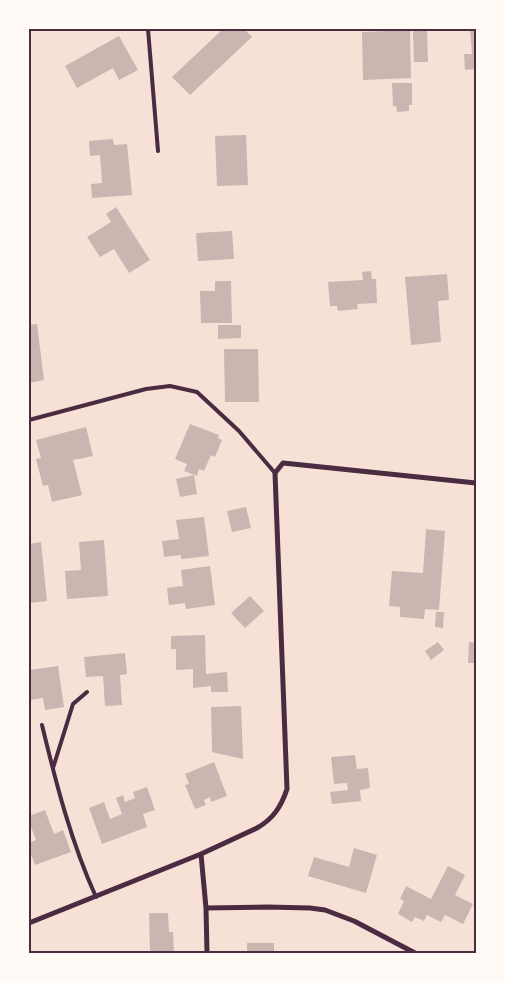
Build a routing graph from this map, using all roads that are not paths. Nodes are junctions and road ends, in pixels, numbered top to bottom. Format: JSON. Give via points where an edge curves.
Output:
{"nodes":[{"id":1,"x":148,"y":29,"type":"edge"},
{"id":2,"x":158,"y":151,"type":"dead end"},
{"id":3,"x":29,"y":420,"type":"edge"},
{"id":4,"x":275,"y":472,"type":"junction"},
{"id":5,"x":476,"y":483,"type":"edge"},
{"id":6,"x":87,"y":692,"type":"dead end"},
{"id":7,"x":42,"y":725,"type":"dead end"},
{"id":8,"x":53,"y":768,"type":"junction"},
{"id":9,"x":201,"y":854,"type":"junction"},
{"id":10,"x":96,"y":896,"type":"junction"},
{"id":11,"x":206,"y":908,"type":"junction"},
{"id":12,"x":29,"y":923,"type":"edge"},
{"id":13,"x":208,"y":953,"type":"edge"},
{"id":14,"x":415,"y":953,"type":"edge"}],
"edges":[{"from":1,"to":2,"type":"lane"},
{"from":3,"to":4,"type":"lane","via":[[146,389],[170,386],[197,392],[239,431]]},
{"from":4,"to":5,"type":"street","via":[[283,463]]},
{"from":4,"to":9,"type":"street","via":[[287,789],[278,811],[265,823]]},
{"from":6,"to":8,"type":"lane","via":[[72,704]]},
{"from":7,"to":8,"type":"lane"},
{"from":8,"to":10,"type":"lane","via":[[78,854]]},
{"from":9,"to":10,"type":"street"},
{"from":9,"to":11,"type":"street"},
{"from":10,"to":12,"type":"street"},
{"from":11,"to":13,"type":"street"},
{"from":11,"to":14,"type":"street","via":[[325,910],[354,921]]}]}
